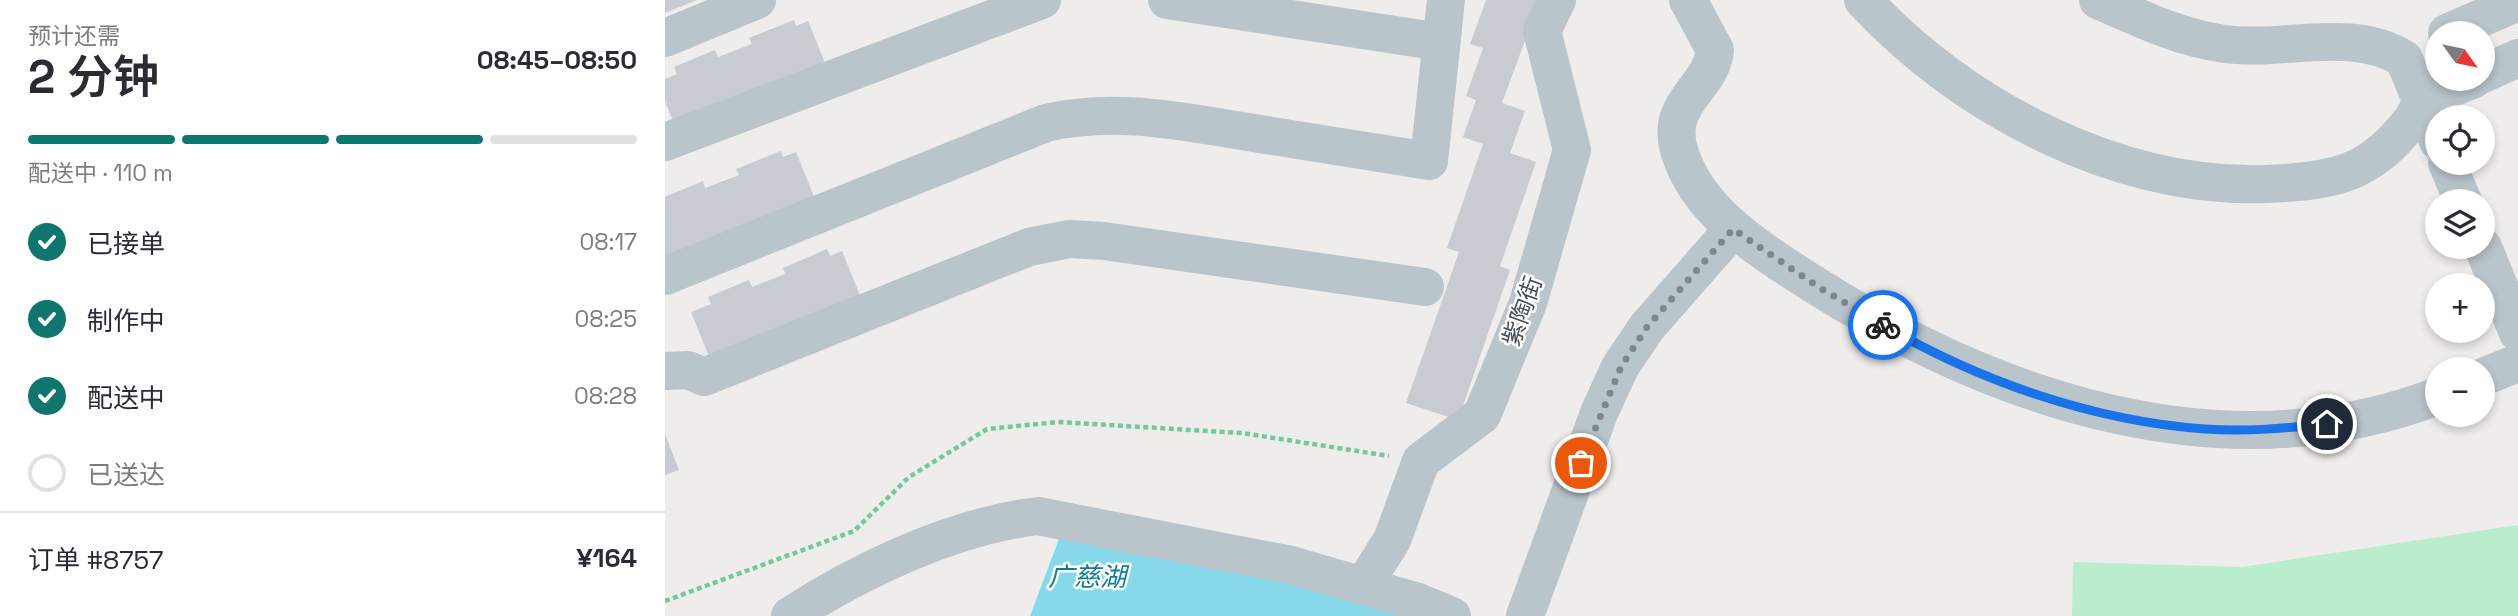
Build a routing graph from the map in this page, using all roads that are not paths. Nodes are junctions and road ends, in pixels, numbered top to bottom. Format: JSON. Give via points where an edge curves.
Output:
{"nodes":[{"id":1,"x":758,"y":0,"type":"edge"},
{"id":2,"x":1042,"y":0,"type":"edge"},
{"id":3,"x":1167,"y":0,"type":"edge"},
{"id":4,"x":1446,"y":0,"type":"edge"},
{"id":5,"x":1557,"y":0,"type":"edge"},
{"id":6,"x":1688,"y":0,"type":"edge"},
{"id":7,"x":1863,"y":0,"type":"edge"},
{"id":8,"x":2098,"y":0,"type":"edge"},
{"id":9,"x":2518,"y":2,"type":"edge"},
{"id":10,"x":2474,"y":21,"type":"edge"},
{"id":11,"x":665,"y":38,"type":"edge"},
{"id":12,"x":1441,"y":42,"type":"junction"},
{"id":13,"x":2425,"y":43,"type":"edge"},
{"id":14,"x":2518,"y":58,"type":"edge"},
{"id":15,"x":2404,"y":59,"type":"junction"},
{"id":16,"x":2495,"y":69,"type":"edge"},
{"id":17,"x":2448,"y":91,"type":"edge"},
{"id":18,"x":2422,"y":103,"type":"junction"},
{"id":19,"x":2425,"y":110,"type":"edge"},
{"id":20,"x":665,"y":142,"type":"edge"},
{"id":21,"x":1733,"y":229,"type":"junction"},
{"id":22,"x":2488,"y":259,"type":"edge"},
{"id":23,"x":665,"y":276,"type":"edge"},
{"id":24,"x":1425,"y":287,"type":"dead end"},
{"id":25,"x":2518,"y":334,"type":"edge"},
{"id":26,"x":2518,"y":363,"type":"edge"},
{"id":27,"x":665,"y":371,"type":"edge"},
{"id":28,"x":2495,"y":372,"type":"edge"},
{"id":29,"x":2425,"y":400,"type":"edge"},
{"id":30,"x":1363,"y":586,"type":"junction"},
{"id":31,"x":790,"y":616,"type":"edge"},
{"id":32,"x":1452,"y":616,"type":"edge"},
{"id":33,"x":1525,"y":616,"type":"edge"}],
"edges":[{"from":1,"to":11,"type":"street"},
{"from":2,"to":20,"type":"street"},
{"from":3,"to":12,"type":"street"},
{"from":4,"to":12,"type":"street"},
{"from":5,"to":30,"type":"street","name":"紫陶街","via":[[1542,31],[1572,150],[1528,303],[1482,415],[1421,461],[1392,540]]},
{"from":6,"to":21,"type":"street","via":[[1715,50],[1709,71],[1680,112],[1678,148],[1689,176]]},
{"from":7,"to":18,"type":"street","via":[[1918,55],[1981,100],[2063,141],[2178,177],[2252,184],[2346,173],[2390,146]]},
{"from":8,"to":15,"type":"street","via":[[2200,40],[2261,47],[2359,42]]},
{"from":9,"to":10,"type":"street"},
{"from":12,"to":23,"type":"street","via":[[1429,161],[1150,117],[1071,117],[1046,123]]},
{"from":13,"to":15,"type":"street"},
{"from":14,"to":16,"type":"street"},
{"from":15,"to":18,"type":"street"},
{"from":17,"to":18,"type":"street"},
{"from":18,"to":19,"type":"street"},
{"from":21,"to":29,"type":"street","via":[[1838,299],[1963,367],[2120,416],[2206,429],[2301,426],[2353,420]]},
{"from":21,"to":33,"type":"street","via":[[1647,327],[1621,367],[1599,413]]},
{"from":22,"to":25,"type":"street"},
{"from":24,"to":27,"type":"street","via":[[1069,239],[1028,247],[704,377],[688,370]]},
{"from":26,"to":28,"type":"street"},
{"from":30,"to":31,"type":"street","via":[[1291,565],[1038,516],[1005,520],[916,551]]},
{"from":30,"to":32,"type":"street"}]}
